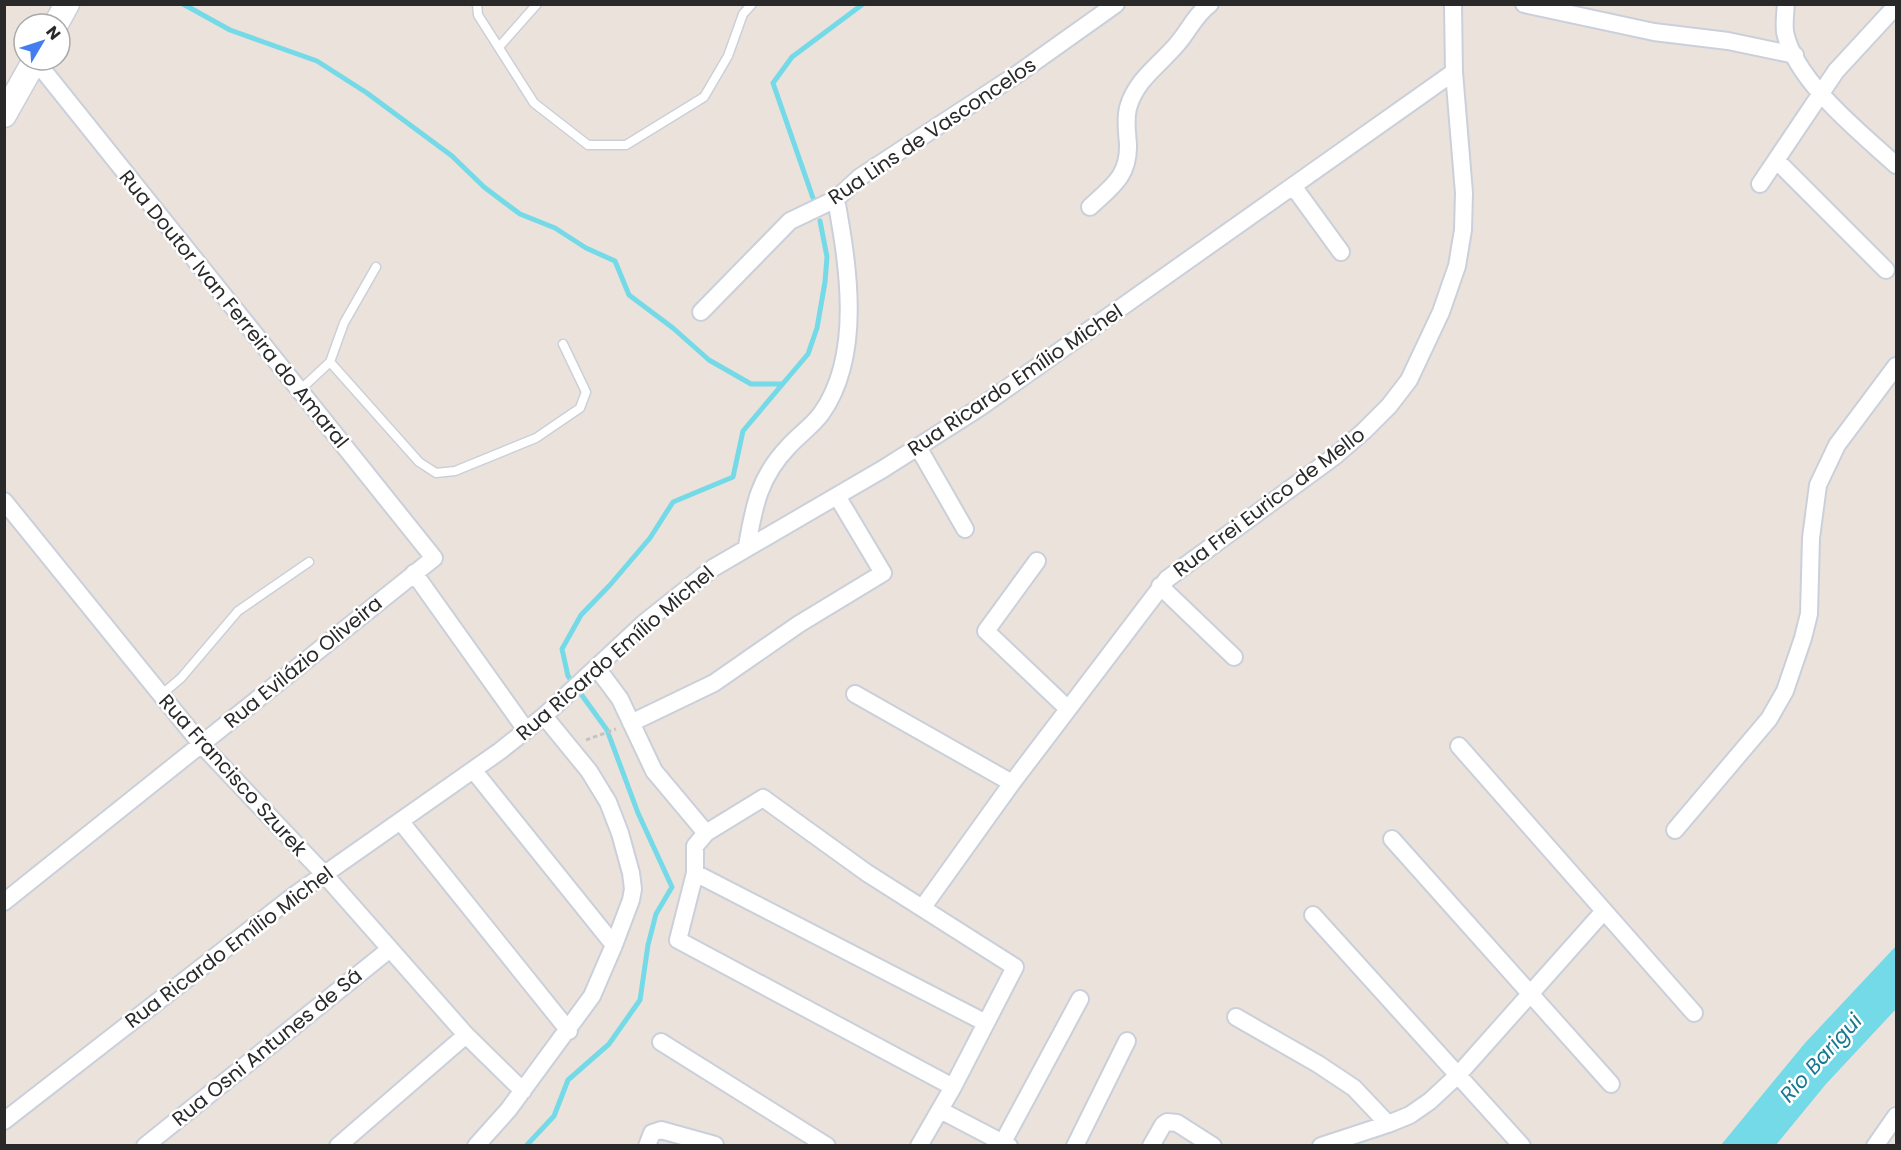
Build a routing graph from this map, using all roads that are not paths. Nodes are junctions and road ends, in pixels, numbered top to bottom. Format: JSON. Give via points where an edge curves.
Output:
{"nodes":[{"id":1,"x":477,"y":4,"type":"edge"},
{"id":2,"x":537,"y":4,"type":"edge"},
{"id":3,"x":752,"y":4,"type":"edge"},
{"id":4,"x":1210,"y":4,"type":"edge"},
{"id":5,"x":1453,"y":4,"type":"edge"},
{"id":6,"x":1524,"y":4,"type":"edge"},
{"id":7,"x":1786,"y":4,"type":"edge"},
{"id":8,"x":1116,"y":5,"type":"edge"},
{"id":9,"x":1896,"y":6,"type":"edge"},
{"id":10,"x":499,"y":47,"type":"junction"},
{"id":11,"x":1795,"y":55,"type":"junction"},
{"id":12,"x":28,"y":72,"type":"edge"},
{"id":13,"x":45,"y":72,"type":"edge"},
{"id":14,"x":1454,"y":72,"type":"junction"},
{"id":15,"x":1819,"y":94,"type":"junction"},
{"id":16,"x":4,"y":115,"type":"edge"},
{"id":17,"x":1776,"y":160,"type":"junction"},
{"id":18,"x":1896,"y":165,"type":"edge"},
{"id":19,"x":1760,"y":184,"type":"dead end"},
{"id":20,"x":1293,"y":186,"type":"junction"},
{"id":21,"x":836,"y":199,"type":"junction"},
{"id":22,"x":1090,"y":207,"type":"dead end"},
{"id":23,"x":1341,"y":252,"type":"dead end"},
{"id":24,"x":376,"y":267,"type":"dead end"},
{"id":25,"x":1886,"y":270,"type":"dead end"},
{"id":26,"x":701,"y":312,"type":"dead end"},
{"id":27,"x":563,"y":344,"type":"dead end"},
{"id":28,"x":330,"y":362,"type":"junction"},
{"id":29,"x":1896,"y":366,"type":"edge"},
{"id":30,"x":300,"y":390,"type":"junction"},
{"id":31,"x":918,"y":447,"type":"junction"},
{"id":32,"x":837,"y":496,"type":"junction"},
{"id":33,"x":4,"y":501,"type":"edge"},
{"id":34,"x":965,"y":529,"type":"dead end"},
{"id":35,"x":747,"y":546,"type":"junction"},
{"id":36,"x":434,"y":558,"type":"joint"},
{"id":37,"x":1037,"y":561,"type":"dead end"},
{"id":38,"x":309,"y":562,"type":"dead end"},
{"id":39,"x":414,"y":573,"type":"junction"},
{"id":40,"x":1160,"y":586,"type":"junction"},
{"id":41,"x":1234,"y":657,"type":"dead end"},
{"id":42,"x":597,"y":668,"type":"junction"},
{"id":43,"x":855,"y":694,"type":"dead end"},
{"id":44,"x":161,"y":695,"type":"junction"},
{"id":45,"x":1068,"y":709,"type":"junction"},
{"id":46,"x":544,"y":716,"type":"junction"},
{"id":47,"x":632,"y":723,"type":"junction"},
{"id":48,"x":526,"y":730,"type":"junction"},
{"id":49,"x":201,"y":744,"type":"junction"},
{"id":50,"x":1459,"y":746,"type":"dead end"},
{"id":51,"x":474,"y":771,"type":"junction"},
{"id":52,"x":1012,"y":783,"type":"junction"},
{"id":53,"x":401,"y":822,"type":"junction"},
{"id":54,"x":1675,"y":830,"type":"dead end"},
{"id":55,"x":706,"y":834,"type":"junction"},
{"id":56,"x":1392,"y":839,"type":"dead end"},
{"id":57,"x":695,"y":873,"type":"junction"},
{"id":58,"x":324,"y":874,"type":"junction"},
{"id":59,"x":4,"y":902,"type":"edge"},
{"id":60,"x":923,"y":907,"type":"junction"},
{"id":61,"x":1604,"y":910,"type":"junction"},
{"id":62,"x":1313,"y":915,"type":"dead end"},
{"id":63,"x":614,"y":945,"type":"junction"},
{"id":64,"x":390,"y":949,"type":"junction"},
{"id":65,"x":1530,"y":993,"type":"junction"},
{"id":66,"x":1080,"y":999,"type":"dead end"},
{"id":67,"x":1694,"y":1013,"type":"dead end"},
{"id":68,"x":1236,"y":1017,"type":"dead end"},
{"id":69,"x":986,"y":1023,"type":"junction"},
{"id":70,"x":569,"y":1031,"type":"junction"},
{"id":71,"x":466,"y":1035,"type":"junction"},
{"id":72,"x":1127,"y":1041,"type":"dead end"},
{"id":73,"x":661,"y":1042,"type":"dead end"},
{"id":74,"x":1458,"y":1075,"type":"junction"},
{"id":75,"x":1611,"y":1084,"type":"dead end"},
{"id":76,"x":953,"y":1087,"type":"junction"},
{"id":77,"x":523,"y":1091,"type":"junction"},
{"id":78,"x":940,"y":1110,"type":"junction"},
{"id":79,"x":1896,"y":1116,"type":"edge"},
{"id":80,"x":4,"y":1121,"type":"edge"},
{"id":81,"x":1388,"y":1125,"type":"junction"},
{"id":82,"x":1006,"y":1144,"type":"edge"},
{"id":83,"x":716,"y":1145,"type":"edge"},
{"id":84,"x":145,"y":1146,"type":"edge"},
{"id":85,"x":338,"y":1146,"type":"edge"},
{"id":86,"x":476,"y":1146,"type":"edge"},
{"id":87,"x":647,"y":1146,"type":"edge"},
{"id":88,"x":827,"y":1146,"type":"edge"},
{"id":89,"x":919,"y":1146,"type":"edge"},
{"id":90,"x":1075,"y":1146,"type":"edge"},
{"id":91,"x":1151,"y":1146,"type":"edge"},
{"id":92,"x":1213,"y":1146,"type":"edge"},
{"id":93,"x":1321,"y":1146,"type":"edge"},
{"id":94,"x":1522,"y":1146,"type":"edge"},
{"id":95,"x":1875,"y":1146,"type":"edge"}],
"edges":[{"from":1,"to":10,"type":"lane","via":[[478,15]]},
{"from":2,"to":10,"type":"lane"},
{"from":3,"to":10,"type":"lane","via":[[743,14],[728,56],[704,97],[626,145],[588,145],[534,103]]},
{"from":4,"to":22,"type":"street","via":[[1137,87],[1127,110],[1125,168],[1111,190]]},
{"from":5,"to":14,"type":"street","name":"Rua Frei Eurico de Mello"},
{"from":6,"to":11,"type":"street","via":[[1654,32],[1728,41]]},
{"from":7,"to":11,"type":"street","via":[[1785,30]]},
{"from":8,"to":21,"type":"street","name":"Rua Lins de Vasconcelos","via":[[860,177]]},
{"from":9,"to":15,"type":"street"},
{"from":11,"to":15,"type":"street"},
{"from":12,"to":16,"type":"main road"},
{"from":13,"to":30,"type":"street","name":"Rua Doutor Ivan Ferreira do Amaral"},
{"from":14,"to":20,"type":"street","name":"Rua Ricardo Emílio Michel"},
{"from":14,"to":40,"type":"street","name":"Rua Frei Eurico de Mello","via":[[1463,230],[1457,266],[1441,312],[1409,380],[1389,406],[1335,456]]},
{"from":15,"to":17,"type":"street"},
{"from":15,"to":18,"type":"street"},
{"from":17,"to":19,"type":"street"},
{"from":17,"to":25,"type":"street"},
{"from":20,"to":23,"type":"street"},
{"from":20,"to":31,"type":"street","name":"Rua Ricardo Emílio Michel","via":[[1021,380]]},
{"from":21,"to":26,"type":"street","name":"Rua Lins de Vasconcelos","via":[[789,221]]},
{"from":21,"to":35,"type":"street","via":[[849,286],[844,358],[822,412],[776,461],[760,487]]},
{"from":24,"to":28,"type":"lane","via":[[344,323]]},
{"from":27,"to":28,"type":"lane","via":[[586,392],[580,408],[536,438],[455,471],[436,473],[419,462]]},
{"from":28,"to":30,"type":"lane"},
{"from":29,"to":54,"type":"street","via":[[1837,445],[1818,485],[1811,538],[1809,614],[1785,691],[1769,719]]},
{"from":30,"to":36,"type":"street","name":"Rua Doutor Ivan Ferreira do Amaral"},
{"from":31,"to":32,"type":"street","name":"Rua Ricardo Emílio Michel"},
{"from":31,"to":34,"type":"street"},
{"from":32,"to":35,"type":"street","name":"Rua Ricardo Emílio Michel"},
{"from":32,"to":47,"type":"street","via":[[883,573],[799,624],[714,683]]},
{"from":33,"to":44,"type":"street","name":"Rua Francisco Szurek"},
{"from":35,"to":42,"type":"street","name":"Rua Ricardo Emílio Michel","via":[[677,596]]},
{"from":36,"to":39,"type":"street","name":"Rua Evilázio Oliveira"},
{"from":37,"to":45,"type":"street","via":[[986,631]]},
{"from":38,"to":44,"type":"lane","via":[[238,611],[181,678]]},
{"from":39,"to":48,"type":"street"},
{"from":39,"to":49,"type":"street","name":"Rua Evilázio Oliveira"},
{"from":40,"to":41,"type":"street"},
{"from":40,"to":45,"type":"street","name":"Rua Frei Eurico de Mello"},
{"from":42,"to":46,"type":"street","name":"Rua Ricardo Emílio Michel"},
{"from":42,"to":47,"type":"street"},
{"from":43,"to":52,"type":"street"},
{"from":44,"to":49,"type":"street","name":"Rua Francisco Szurek"},
{"from":45,"to":52,"type":"street","name":"Rua Frei Eurico de Mello"},
{"from":46,"to":48,"type":"street","name":"Rua Ricardo Emílio Michel"},
{"from":46,"to":63,"type":"street","via":[[600,787],[615,818],[633,880],[631,900]]},
{"from":47,"to":55,"type":"street","via":[[654,771]]},
{"from":48,"to":51,"type":"street","name":"Rua Ricardo Emílio Michel"},
{"from":49,"to":58,"type":"street","name":"Rua Francisco Szurek"},
{"from":49,"to":59,"type":"street","name":"Rua Evilázio Oliveira"},
{"from":50,"to":61,"type":"street"},
{"from":51,"to":53,"type":"street","name":"Rua Ricardo Emílio Michel"},
{"from":51,"to":63,"type":"street"},
{"from":52,"to":60,"type":"street","name":"Rua Frei Eurico de Mello"},
{"from":53,"to":58,"type":"street","name":"Rua Ricardo Emílio Michel"},
{"from":53,"to":70,"type":"street"},
{"from":55,"to":57,"type":"street","via":[[695,846]]},
{"from":55,"to":60,"type":"street","via":[[763,798],[867,873]]},
{"from":56,"to":65,"type":"street"},
{"from":57,"to":69,"type":"street"},
{"from":57,"to":76,"type":"street","via":[[678,940]]},
{"from":58,"to":64,"type":"street","name":"Rua Francisco Szurek"},
{"from":58,"to":80,"type":"street","name":"Rua Ricardo Emílio Michel"},
{"from":60,"to":69,"type":"street","via":[[1015,968]]},
{"from":61,"to":65,"type":"street"},
{"from":61,"to":67,"type":"street"},
{"from":62,"to":74,"type":"street"},
{"from":63,"to":70,"type":"street","via":[[592,996]]},
{"from":64,"to":71,"type":"street","name":"Rua Francisco Szurek"},
{"from":64,"to":84,"type":"street","name":"Rua Osni Antunes de Sá"},
{"from":65,"to":74,"type":"street"},
{"from":65,"to":75,"type":"street"},
{"from":66,"to":82,"type":"street"},
{"from":68,"to":81,"type":"street","via":[[1353,1088]]},
{"from":69,"to":76,"type":"street"},
{"from":70,"to":77,"type":"street"},
{"from":71,"to":77,"type":"street","name":"Rua Francisco Szurek"},
{"from":71,"to":85,"type":"street"},
{"from":72,"to":90,"type":"street"},
{"from":73,"to":88,"type":"street"},
{"from":74,"to":81,"type":"street","via":[[1430,1101]]},
{"from":74,"to":94,"type":"street"},
{"from":76,"to":78,"type":"street"},
{"from":77,"to":86,"type":"street"},
{"from":78,"to":82,"type":"street"},
{"from":78,"to":89,"type":"street"},
{"from":79,"to":95,"type":"street"},
{"from":81,"to":93,"type":"street"},
{"from":83,"to":87,"type":"street","via":[[661,1130],[652,1132]]},
{"from":91,"to":92,"type":"street","via":[[1167,1122],[1177,1123]]}]}
